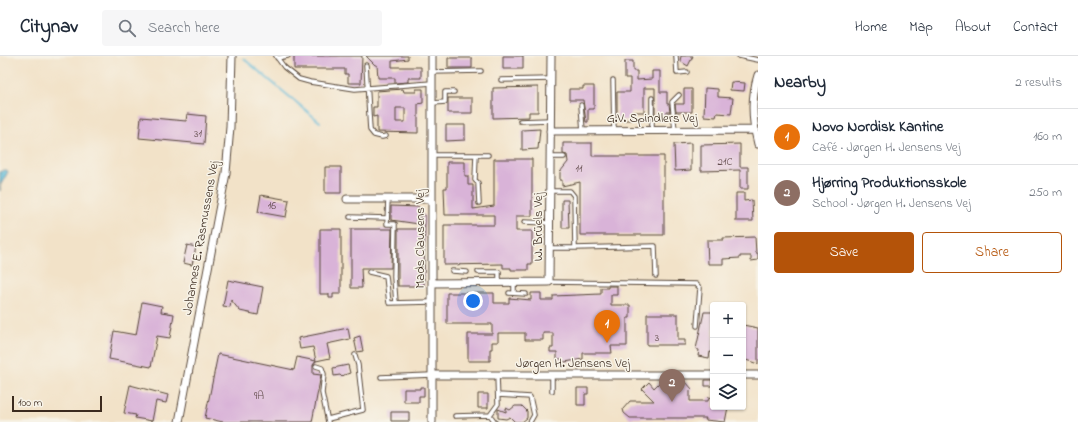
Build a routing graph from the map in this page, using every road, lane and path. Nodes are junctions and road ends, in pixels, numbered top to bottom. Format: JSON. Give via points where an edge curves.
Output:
{"nodes":[{"id":1,"x":232,"y":56,"type":"edge"},
{"id":2,"x":288,"y":56,"type":"edge"},
{"id":3,"x":432,"y":56,"type":"edge"},
{"id":4,"x":551,"y":56,"type":"edge"},
{"id":5,"x":676,"y":56,"type":"edge"},
{"id":6,"x":738,"y":56,"type":"edge"},
{"id":7,"x":276,"y":57,"type":"edge"},
{"id":8,"x":758,"y":60,"type":"edge"},
{"id":9,"x":366,"y":65,"type":"dead end"},
{"id":10,"x":481,"y":71,"type":"dead end"},
{"id":11,"x":432,"y":72,"type":"junction"},
{"id":12,"x":687,"y":72,"type":"dead end"},
{"id":13,"x":758,"y":75,"type":"edge"},
{"id":14,"x":550,"y":79,"type":"junction"},
{"id":15,"x":501,"y":80,"type":"dead end"},
{"id":16,"x":613,"y":80,"type":"dead end"},
{"id":17,"x":433,"y":83,"type":"junction"},
{"id":18,"x":368,"y":86,"type":"junction"},
{"id":19,"x":454,"y":92,"type":"dead end"},
{"id":20,"x":680,"y":95,"type":"dead end"},
{"id":21,"x":652,"y":98,"type":"dead end"},
{"id":22,"x":433,"y":102,"type":"junction"},
{"id":23,"x":581,"y":105,"type":"dead end"},
{"id":24,"x":550,"y":120,"type":"junction"},
{"id":25,"x":520,"y":121,"type":"dead end"},
{"id":26,"x":652,"y":130,"type":"junction"},
{"id":27,"x":675,"y":130,"type":"junction"},
{"id":28,"x":754,"y":130,"type":"junction"},
{"id":29,"x":550,"y":131,"type":"junction"},
{"id":30,"x":583,"y":131,"type":"junction"},
{"id":31,"x":614,"y":131,"type":"junction"},
{"id":32,"x":386,"y":136,"type":"dead end"},
{"id":33,"x":758,"y":144,"type":"edge"},
{"id":34,"x":432,"y":155,"type":"junction"},
{"id":35,"x":476,"y":155,"type":"junction"},
{"id":36,"x":488,"y":155,"type":"dead end"},
{"id":37,"x":550,"y":157,"type":"junction"},
{"id":38,"x":564,"y":157,"type":"dead end"},
{"id":39,"x":550,"y":191,"type":"junction"},
{"id":40,"x":347,"y":198,"type":"dead end"},
{"id":41,"x":388,"y":198,"type":"junction"},
{"id":42,"x":432,"y":199,"type":"junction"},
{"id":43,"x":478,"y":203,"type":"dead end"},
{"id":44,"x":350,"y":217,"type":"dead end"},
{"id":45,"x":387,"y":218,"type":"junction"},
{"id":46,"x":524,"y":222,"type":"dead end"},
{"id":47,"x":550,"y":222,"type":"junction"},
{"id":48,"x":550,"y":248,"type":"junction"},
{"id":49,"x":575,"y":248,"type":"junction"},
{"id":50,"x":452,"y":271,"type":"dead end"},
{"id":51,"x":369,"y":272,"type":"dead end"},
{"id":52,"x":459,"y":272,"type":"junction"},
{"id":53,"x":467,"y":272,"type":"dead end"},
{"id":54,"x":478,"y":272,"type":"dead end"},
{"id":55,"x":656,"y":276,"type":"dead end"},
{"id":56,"x":459,"y":282,"type":"junction"},
{"id":57,"x":499,"y":282,"type":"junction"},
{"id":58,"x":514,"y":282,"type":"junction"},
{"id":59,"x":549,"y":282,"type":"junction"},
{"id":60,"x":432,"y":283,"type":"junction"},
{"id":61,"x":509,"y":293,"type":"dead end"},
{"id":62,"x":514,"y":293,"type":"junction"},
{"id":63,"x":526,"y":294,"type":"dead end"},
{"id":64,"x":432,"y":302,"type":"junction"},
{"id":65,"x":396,"y":303,"type":"junction"},
{"id":66,"x":697,"y":326,"type":"dead end"},
{"id":67,"x":355,"y":355,"type":"dead end"},
{"id":68,"x":316,"y":366,"type":"dead end"},
{"id":69,"x":432,"y":375,"type":"junction"},
{"id":70,"x":497,"y":375,"type":"junction"},
{"id":71,"x":552,"y":375,"type":"junction"},
{"id":72,"x":710,"y":375,"type":"edge"},
{"id":73,"x":746,"y":375,"type":"edge"},
{"id":74,"x":758,"y":375,"type":"edge"},
{"id":75,"x":382,"y":377,"type":"dead end"},
{"id":76,"x":552,"y":391,"type":"dead end"},
{"id":77,"x":498,"y":395,"type":"junction"},
{"id":78,"x":490,"y":415,"type":"junction"},
{"id":79,"x":455,"y":416,"type":"dead end"},
{"id":80,"x":328,"y":421,"type":"edge"},
{"id":81,"x":179,"y":422,"type":"edge"},
{"id":82,"x":432,"y":422,"type":"edge"},
{"id":83,"x":495,"y":422,"type":"edge"},
{"id":84,"x":530,"y":422,"type":"edge"}],
"edges":[{"from":1,"to":81,"type":"street","name":"Johannes E. Rasmussens Vej","via":[[226,173]]},
{"from":2,"to":7,"type":"lane"},
{"from":3,"to":11,"type":"street","name":"Mads Clausens Vej"},
{"from":4,"to":14,"type":"street","name":"W. Brüels Vej"},
{"from":5,"to":12,"type":"lane","via":[[677,73]]},
{"from":6,"to":8,"type":"lane"},
{"from":7,"to":18,"type":"lane","via":[[284,67],[304,80],[355,89]]},
{"from":9,"to":18,"type":"lane"},
{"from":10,"to":11,"type":"lane"},
{"from":11,"to":17,"type":"street","name":"Mads Clausens Vej"},
{"from":13,"to":28,"type":"street","via":[[753,105]]},
{"from":14,"to":15,"type":"lane"},
{"from":14,"to":24,"type":"street","name":"W. Brüels Vej"},
{"from":16,"to":31,"type":"lane"},
{"from":17,"to":18,"type":"lane"},
{"from":17,"to":22,"type":"street","name":"Mads Clausens Vej"},
{"from":18,"to":32,"type":"lane","via":[[370,130],[374,135]]},
{"from":19,"to":22,"type":"lane","via":[[445,92],[445,102]]},
{"from":20,"to":27,"type":"lane","via":[[672,102]]},
{"from":21,"to":26,"type":"lane"},
{"from":22,"to":34,"type":"street","name":"Mads Clausens Vej"},
{"from":23,"to":30,"type":"lane"},
{"from":24,"to":25,"type":"lane"},
{"from":24,"to":29,"type":"street","name":"W. Brüels Vej"},
{"from":26,"to":27,"type":"street","name":"G.V. Spindlers Vej"},
{"from":26,"to":31,"type":"street","name":"G.V. Spindlers Vej"},
{"from":27,"to":28,"type":"street","name":"G.V. Spindlers Vej"},
{"from":28,"to":33,"type":"street"},
{"from":29,"to":30,"type":"street","name":"G.V. Spindlers Vej"},
{"from":29,"to":37,"type":"street","name":"W. Brüels Vej"},
{"from":30,"to":31,"type":"street","name":"G.V. Spindlers Vej"},
{"from":34,"to":35,"type":"lane"},
{"from":34,"to":42,"type":"street","name":"Mads Clausens Vej"},
{"from":35,"to":36,"type":"lane"},
{"from":35,"to":43,"type":"lane"},
{"from":37,"to":38,"type":"lane"},
{"from":37,"to":39,"type":"street","name":"W. Brüels Vej"},
{"from":39,"to":47,"type":"street","name":"W. Brüels Vej"},
{"from":39,"to":49,"type":"lane","via":[[570,191],[574,196]]},
{"from":40,"to":41,"type":"street"},
{"from":41,"to":42,"type":"street"},
{"from":41,"to":45,"type":"lane"},
{"from":42,"to":60,"type":"street","name":"Mads Clausens Vej"},
{"from":44,"to":45,"type":"lane"},
{"from":45,"to":65,"type":"lane","via":[[387,224],[395,224]]},
{"from":46,"to":47,"type":"lane"},
{"from":47,"to":48,"type":"street","name":"W. Brüels Vej"},
{"from":48,"to":49,"type":"lane"},
{"from":48,"to":59,"type":"street","name":"W. Brüels Vej"},
{"from":49,"to":55,"type":"lane","via":[[655,246]]},
{"from":50,"to":52,"type":"lane"},
{"from":51,"to":65,"type":"lane","via":[[386,276],[389,303]]},
{"from":52,"to":53,"type":"lane"},
{"from":52,"to":56,"type":"lane"},
{"from":54,"to":57,"type":"lane","via":[[499,272]]},
{"from":56,"to":57,"type":"street"},
{"from":56,"to":60,"type":"street"},
{"from":57,"to":58,"type":"street"},
{"from":58,"to":59,"type":"street"},
{"from":58,"to":62,"type":"lane"},
{"from":59,"to":66,"type":"lane","via":[[696,284],[700,288]]},
{"from":60,"to":64,"type":"street","name":"Mads Clausens Vej"},
{"from":61,"to":62,"type":"lane"},
{"from":62,"to":63,"type":"lane"},
{"from":64,"to":65,"type":"lane"},
{"from":64,"to":69,"type":"street","name":"Mads Clausens Vej"},
{"from":67,"to":80,"type":"lane","via":[[363,410]]},
{"from":68,"to":80,"type":"lane","via":[[322,368],[324,374],[322,393]]},
{"from":69,"to":70,"type":"street","name":"Jørgen H. Jensens Vej"},
{"from":69,"to":75,"type":"lane"},
{"from":69,"to":82,"type":"street","name":"Mads Clausens Vej"},
{"from":70,"to":71,"type":"street","name":"Jørgen H. Jensens Vej"},
{"from":70,"to":77,"type":"lane"},
{"from":71,"to":72,"type":"street","name":"Jørgen H. Jensens Vej"},
{"from":71,"to":76,"type":"lane"},
{"from":73,"to":74,"type":"street"},
{"from":77,"to":78,"type":"lane","via":[[498,404]]},
{"from":77,"to":84,"type":"lane","via":[[530,397],[534,415]]},
{"from":78,"to":79,"type":"lane"},
{"from":78,"to":83,"type":"lane"}]}
